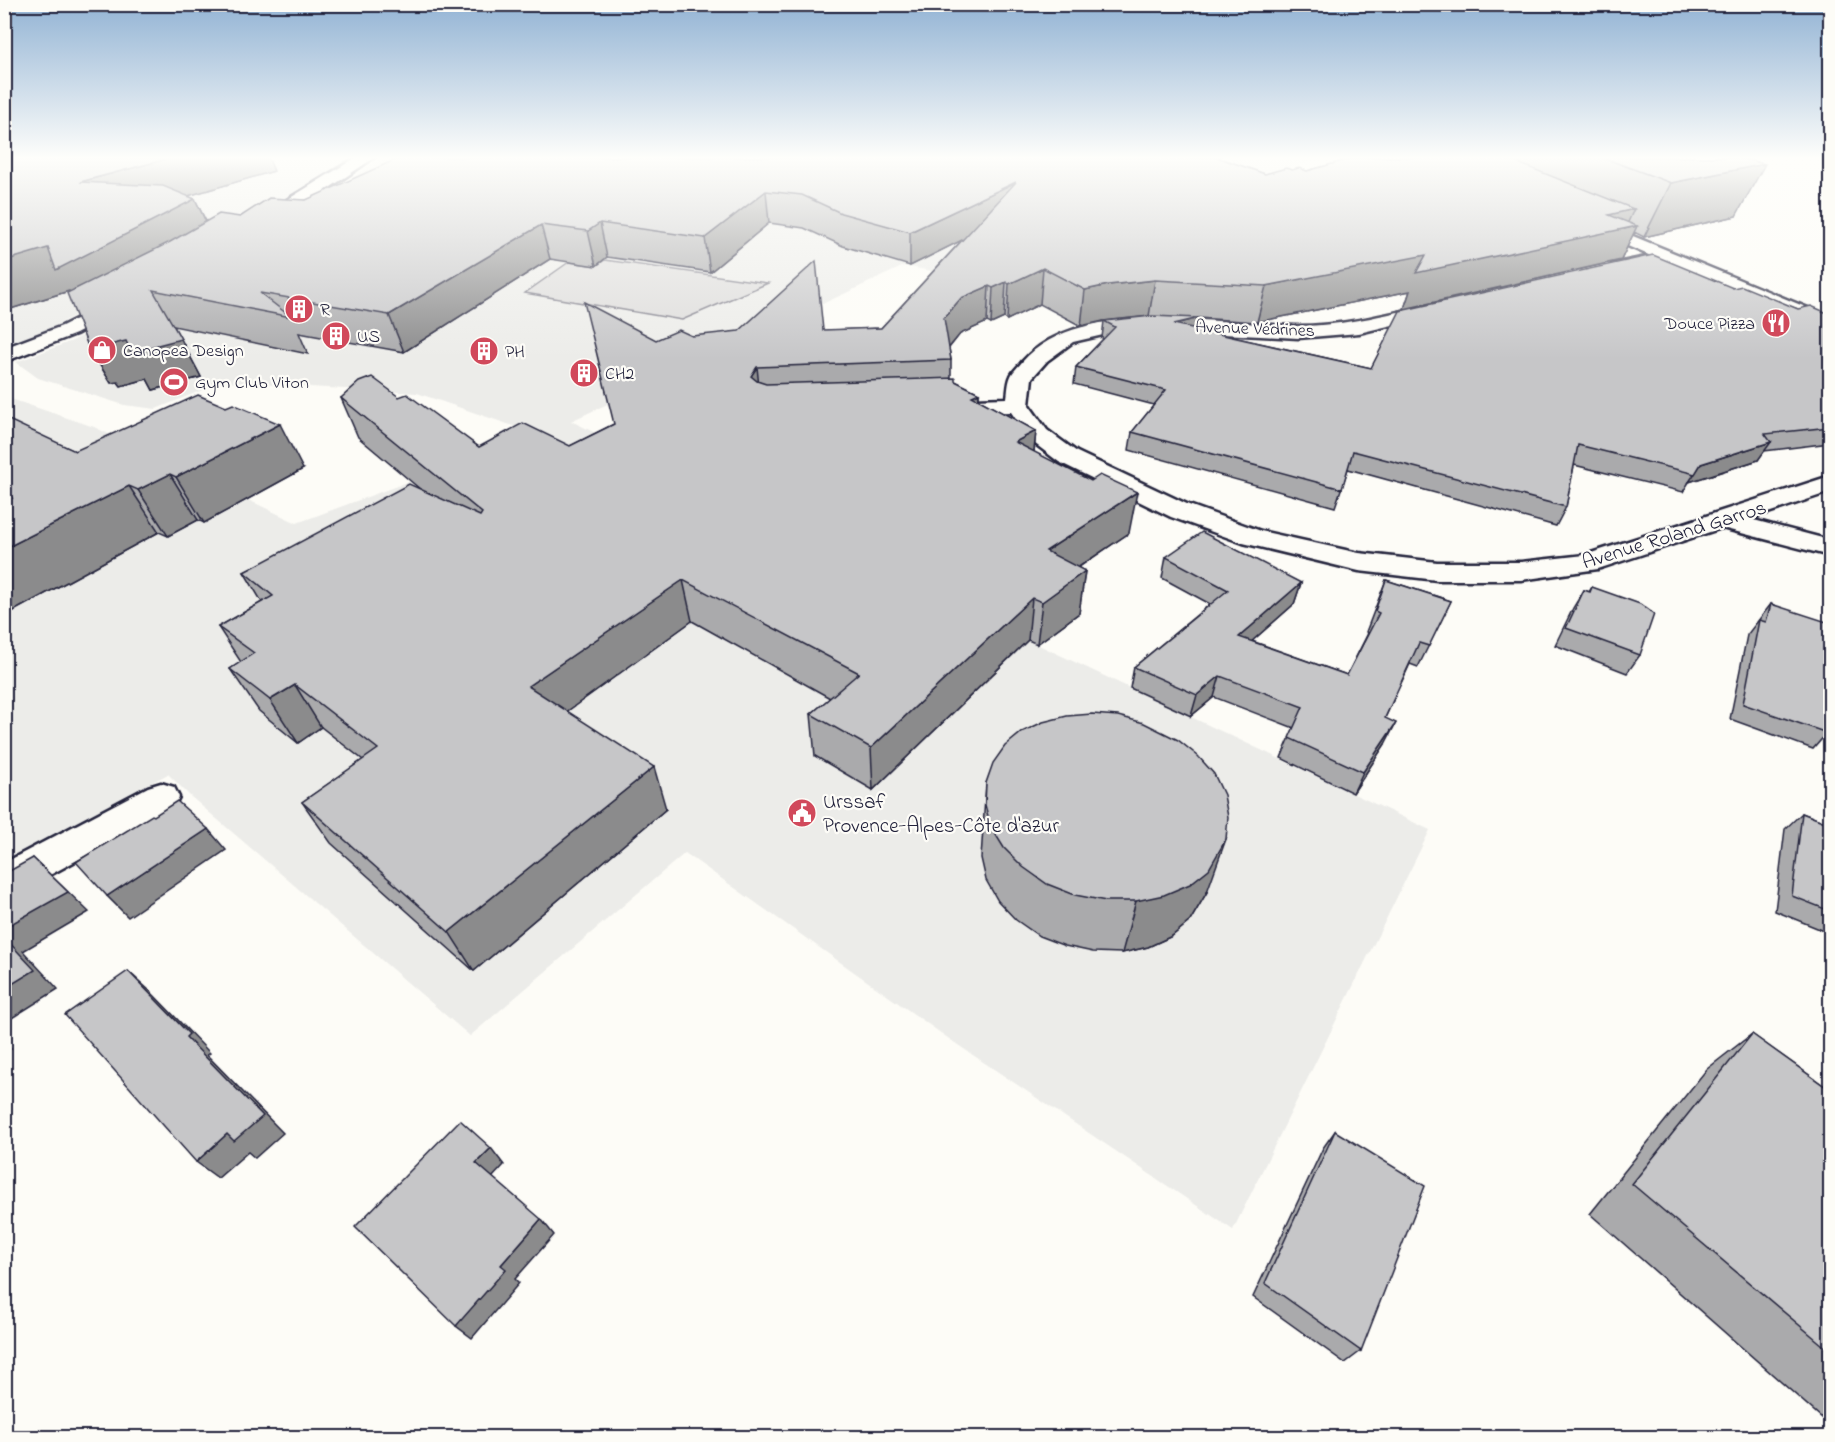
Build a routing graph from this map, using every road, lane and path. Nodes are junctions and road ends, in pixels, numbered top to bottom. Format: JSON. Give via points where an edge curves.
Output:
{"nodes":[{"id":1,"x":257,"y":224,"type":"edge"},
{"id":2,"x":1592,"y":224,"type":"edge"},
{"id":3,"x":245,"y":231,"type":"edge"},
{"id":4,"x":1670,"y":257,"type":"junction"},
{"id":5,"x":1595,"y":274,"type":"edge"},
{"id":6,"x":140,"y":292,"type":"edge"},
{"id":7,"x":1456,"y":304,"type":"edge"},
{"id":8,"x":1830,"y":324,"type":"edge"},
{"id":9,"x":4,"y":356,"type":"edge"},
{"id":10,"x":1018,"y":405,"type":"junction"},
{"id":11,"x":924,"y":408,"type":"edge"},
{"id":12,"x":1830,"y":484,"type":"edge"},
{"id":13,"x":1723,"y":520,"type":"junction"},
{"id":14,"x":1830,"y":548,"type":"edge"},
{"id":15,"x":161,"y":797,"type":"dead end"},
{"id":16,"x":4,"y":882,"type":"edge"}],
"edges":[{"from":1,"to":3,"type":"street"},
{"from":2,"to":4,"type":"street"},
{"from":4,"to":5,"type":"street"},
{"from":4,"to":8,"type":"street"},
{"from":6,"to":9,"type":"street","via":[[69,330]]},
{"from":7,"to":10,"type":"street","name":"Avenue Védrines","via":[[1359,327],[1298,332],[1149,324],[1103,329],[1066,338],[1039,356],[1021,377]]},
{"from":10,"to":11,"type":"street"},
{"from":10,"to":13,"type":"street","name":"Avenue Roland Garros","via":[[1038,435],[1068,457],[1180,511],[1253,537],[1359,562],[1437,571],[1521,571],[1588,563]]},
{"from":12,"to":13,"type":"street","name":"Avenue Roland Garros"},
{"from":13,"to":14,"type":"street"},
{"from":15,"to":16,"type":"street"}]}
